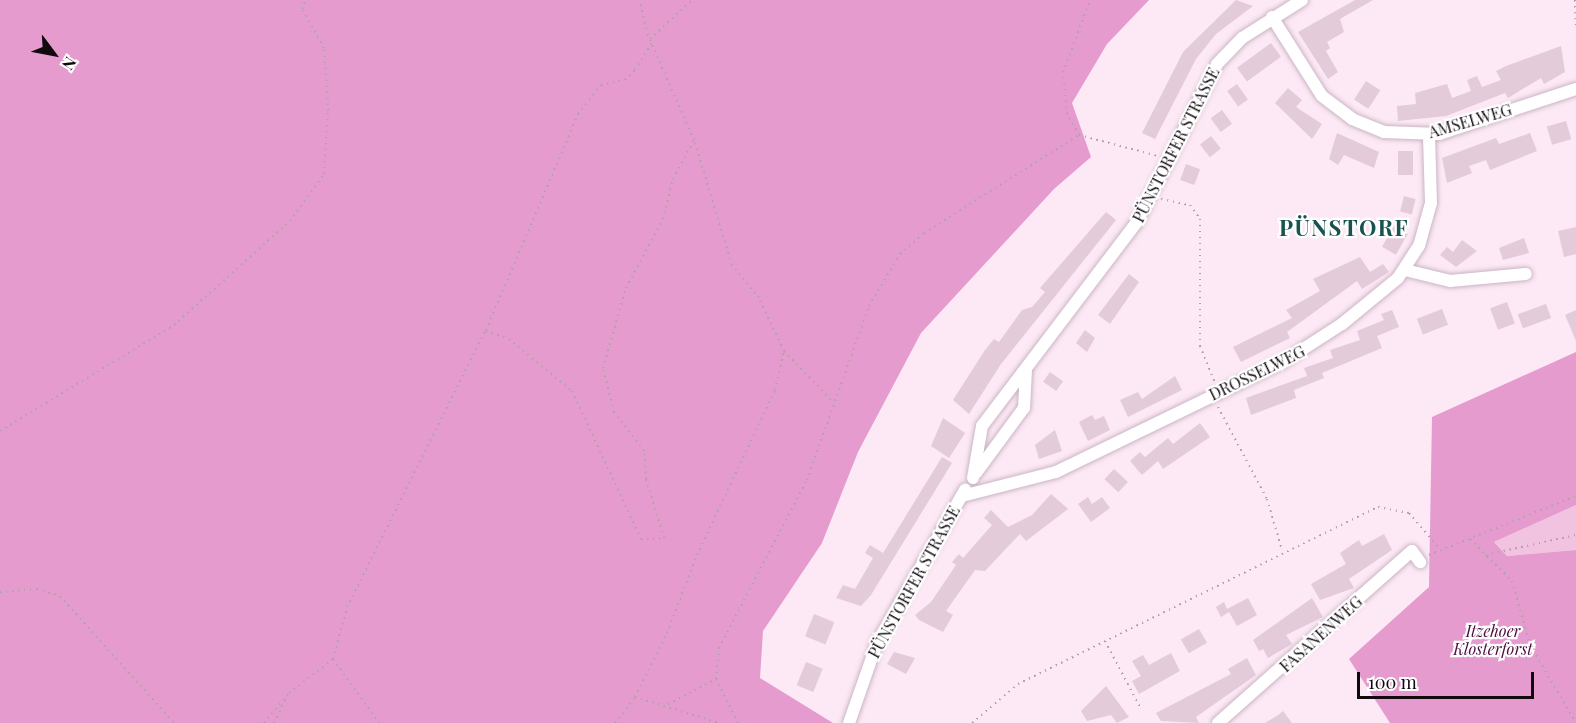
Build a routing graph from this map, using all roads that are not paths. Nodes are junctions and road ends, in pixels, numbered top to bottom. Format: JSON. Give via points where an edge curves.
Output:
{"nodes":[{"id":1,"x":1302,"y":0,"type":"edge"},
{"id":2,"x":1272,"y":17,"type":"junction"},
{"id":3,"x":1576,"y":89,"type":"edge"},
{"id":4,"x":1429,"y":135,"type":"junction"},
{"id":5,"x":1405,"y":270,"type":"junction"},
{"id":6,"x":1526,"y":274,"type":"dead end"},
{"id":7,"x":1027,"y":368,"type":"junction"},
{"id":8,"x":973,"y":478,"type":"junction"},
{"id":9,"x":962,"y":496,"type":"junction"},
{"id":10,"x":1420,"y":562,"type":"dead end"},
{"id":11,"x":849,"y":723,"type":"edge"},
{"id":12,"x":1218,"y":723,"type":"edge"}],
"edges":[{"from":1,"to":2,"type":"street","name":"PÜNSTORFER STRASSE"},
{"from":2,"to":4,"type":"street","name":"AMSELWEG","via":[[1315,87],[1333,106],[1377,130]]},
{"from":2,"to":7,"type":"street","name":"PÜNSTORFER STRASSE","via":[[1217,64],[1154,194]]},
{"from":3,"to":4,"type":"street","name":"AMSELWEG"},
{"from":4,"to":5,"type":"street","name":"DROSSELWEG","via":[[1430,211]]},
{"from":5,"to":6,"type":"street","via":[[1450,281]]},
{"from":5,"to":9,"type":"street","name":"DROSSELWEG","via":[[1320,340],[1056,472]]},
{"from":7,"to":8,"type":"street","name":"PÜNSTORFER STRASSE","via":[[982,426]]},
{"from":7,"to":8,"type":"street","name":"PÜNSTORFER STRASSE","via":[[1024,408]]},
{"from":8,"to":9,"type":"street","name":"PÜNSTORFER STRASSE"},
{"from":9,"to":11,"type":"street","name":"PÜNSTORFER STRASSE","via":[[877,643]]},
{"from":10,"to":12,"type":"street","name":"FASANENWEG","via":[[1412,551]]}]}
